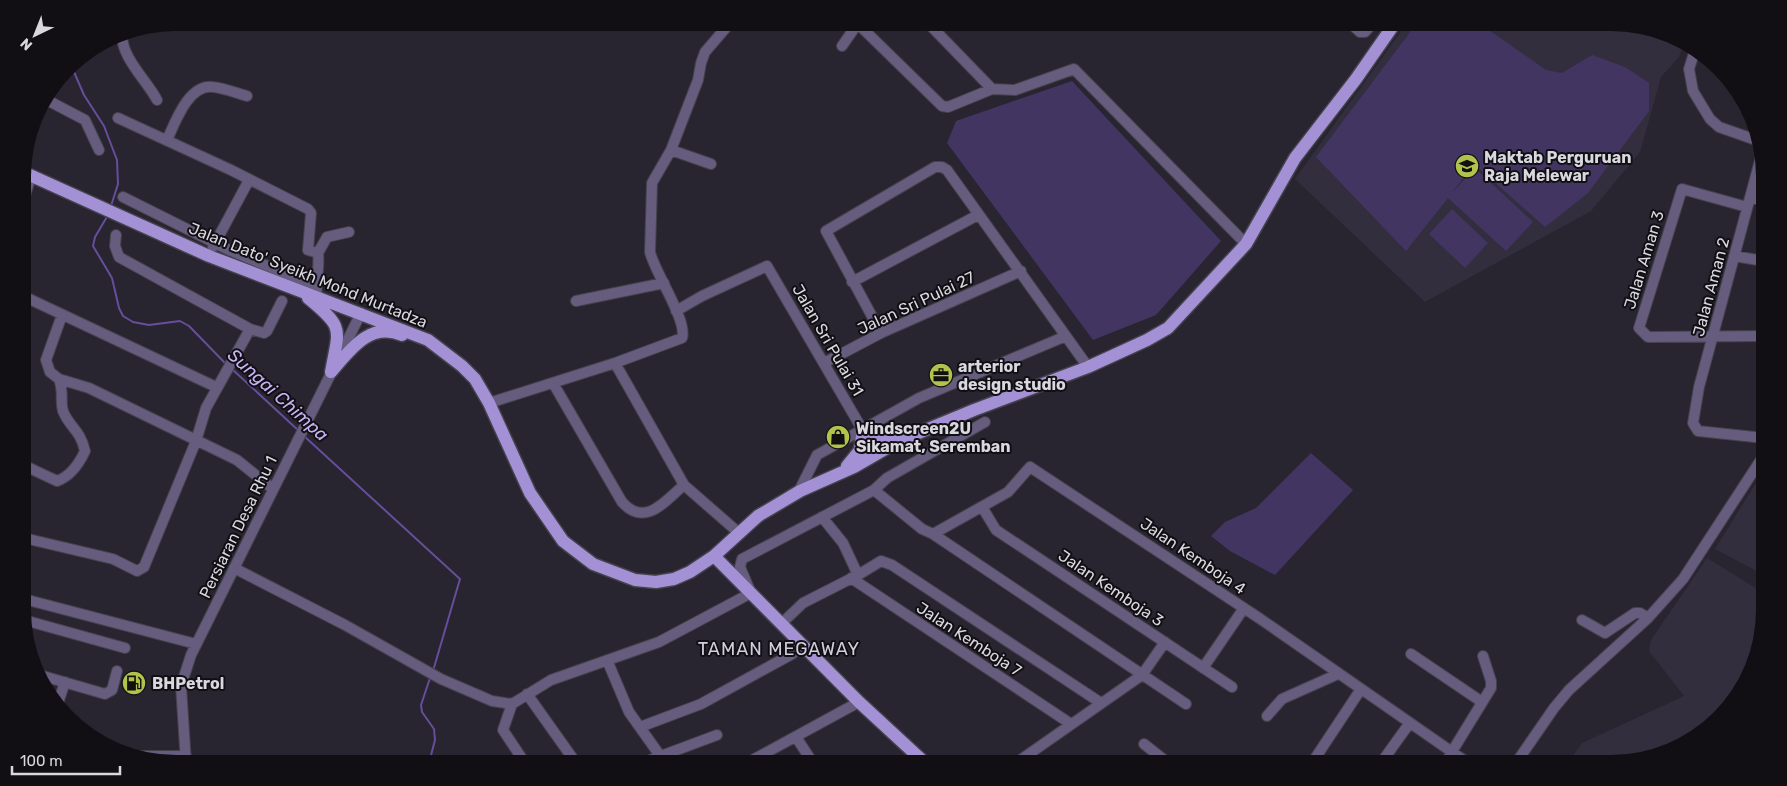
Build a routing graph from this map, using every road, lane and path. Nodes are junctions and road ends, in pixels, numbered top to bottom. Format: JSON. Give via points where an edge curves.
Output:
{"nodes":[{"id":1,"x":937,"y":31,"type":"edge"},
{"id":2,"x":1389,"y":31,"type":"edge"},
{"id":3,"x":722,"y":32,"type":"edge"},
{"id":4,"x":851,"y":32,"type":"edge"},
{"id":5,"x":866,"y":32,"type":"edge"},
{"id":6,"x":123,"y":41,"type":"edge"},
{"id":7,"x":842,"y":46,"type":"dead end"},
{"id":8,"x":1693,"y":57,"type":"edge"},
{"id":9,"x":992,"y":89,"type":"junction"},
{"id":10,"x":247,"y":96,"type":"dead end"},
{"id":11,"x":157,"y":100,"type":"dead end"},
{"id":12,"x":52,"y":103,"type":"edge"},
{"id":13,"x":118,"y":118,"type":"dead end"},
{"id":14,"x":1751,"y":138,"type":"edge"},
{"id":15,"x":167,"y":140,"type":"junction"},
{"id":16,"x":99,"y":150,"type":"dead end"},
{"id":17,"x":671,"y":150,"type":"junction"},
{"id":18,"x":711,"y":164,"type":"dead end"},
{"id":19,"x":32,"y":176,"type":"edge"},
{"id":20,"x":1756,"y":177,"type":"edge"},
{"id":21,"x":249,"y":180,"type":"junction"},
{"id":22,"x":123,"y":197,"type":"dead end"},
{"id":23,"x":1751,"y":197,"type":"junction"},
{"id":24,"x":1756,"y":199,"type":"edge"},
{"id":25,"x":1747,"y":207,"type":"junction"},
{"id":26,"x":978,"y":214,"type":"junction"},
{"id":27,"x":349,"y":232,"type":"dead end"},
{"id":28,"x":116,"y":235,"type":"dead end"},
{"id":29,"x":215,"y":242,"type":"junction"},
{"id":30,"x":1246,"y":244,"type":"junction"},
{"id":31,"x":318,"y":253,"type":"junction"},
{"id":32,"x":209,"y":256,"type":"junction"},
{"id":33,"x":1734,"y":256,"type":"junction"},
{"id":34,"x":1756,"y":260,"type":"edge"},
{"id":35,"x":1021,"y":272,"type":"junction"},
{"id":36,"x":852,"y":282,"type":"junction"},
{"id":37,"x":664,"y":283,"type":"junction"},
{"id":38,"x":301,"y":292,"type":"junction"},
{"id":39,"x":316,"y":292,"type":"junction"},
{"id":40,"x":32,"y":300,"type":"edge"},
{"id":41,"x":282,"y":301,"type":"dead end"},
{"id":42,"x":576,"y":301,"type":"dead end"},
{"id":43,"x":676,"y":311,"type":"junction"},
{"id":44,"x":361,"y":313,"type":"junction"},
{"id":45,"x":62,"y":315,"type":"junction"},
{"id":46,"x":250,"y":330,"type":"junction"},
{"id":47,"x":882,"y":333,"type":"junction"},
{"id":48,"x":1066,"y":336,"type":"junction"},
{"id":49,"x":1756,"y":336,"type":"edge"},
{"id":50,"x":1714,"y":337,"type":"junction"},
{"id":51,"x":615,"y":363,"type":"junction"},
{"id":52,"x":824,"y":363,"type":"junction"},
{"id":53,"x":462,"y":366,"type":"junction"},
{"id":54,"x":1088,"y":367,"type":"junction"},
{"id":55,"x":332,"y":372,"type":"junction"},
{"id":56,"x":58,"y":379,"type":"junction"},
{"id":57,"x":553,"y":383,"type":"junction"},
{"id":58,"x":216,"y":388,"type":"junction"},
{"id":59,"x":489,"y":403,"type":"junction"},
{"id":60,"x":955,"y":417,"type":"junction"},
{"id":61,"x":985,"y":422,"type":"dead end"},
{"id":62,"x":863,"y":429,"type":"junction"},
{"id":63,"x":1756,"y":437,"type":"edge"},
{"id":64,"x":958,"y":438,"type":"junction"},
{"id":65,"x":196,"y":441,"type":"junction"},
{"id":66,"x":899,"y":441,"type":"junction"},
{"id":67,"x":876,"y":453,"type":"junction"},
{"id":68,"x":1756,"y":467,"type":"edge"},
{"id":69,"x":31,"y":469,"type":"edge"},
{"id":70,"x":842,"y":472,"type":"junction"},
{"id":71,"x":684,"y":485,"type":"junction"},
{"id":72,"x":273,"y":489,"type":"junction"},
{"id":73,"x":874,"y":490,"type":"junction"},
{"id":74,"x":798,"y":493,"type":"junction"},
{"id":75,"x":982,"y":507,"type":"junction"},
{"id":76,"x":822,"y":516,"type":"junction"},
{"id":77,"x":737,"y":534,"type":"junction"},
{"id":78,"x":934,"y":534,"type":"junction"},
{"id":79,"x":31,"y":540,"type":"edge"},
{"id":80,"x":714,"y":556,"type":"junction"},
{"id":81,"x":234,"y":568,"type":"junction"},
{"id":82,"x":690,"y":572,"type":"junction"},
{"id":83,"x":854,"y":577,"type":"junction"},
{"id":84,"x":737,"y":579,"type":"junction"},
{"id":85,"x":751,"y":593,"type":"junction"},
{"id":86,"x":31,"y":601,"type":"edge"},
{"id":87,"x":1244,"y":608,"type":"junction"},
{"id":88,"x":1648,"y":618,"type":"junction"},
{"id":89,"x":1582,"y":620,"type":"dead end"},
{"id":90,"x":32,"y":622,"type":"edge"},
{"id":91,"x":781,"y":624,"type":"junction"},
{"id":92,"x":1164,"y":642,"type":"junction"},
{"id":93,"x":196,"y":644,"type":"junction"},
{"id":94,"x":802,"y":645,"type":"junction"},
{"id":95,"x":124,"y":648,"type":"dead end"},
{"id":96,"x":1411,"y":654,"type":"dead end"},
{"id":97,"x":1484,"y":656,"type":"dead end"},
{"id":98,"x":607,"y":660,"type":"junction"},
{"id":99,"x":1203,"y":668,"type":"junction"},
{"id":100,"x":117,"y":671,"type":"dead end"},
{"id":101,"x":1142,"y":674,"type":"junction"},
{"id":102,"x":1338,"y":674,"type":"junction"},
{"id":103,"x":49,"y":677,"type":"edge"},
{"id":104,"x":66,"y":682,"type":"junction"},
{"id":105,"x":1232,"y":687,"type":"dead end"},
{"id":106,"x":1360,"y":689,"type":"junction"},
{"id":107,"x":527,"y":694,"type":"junction"},
{"id":108,"x":60,"y":697,"type":"edge"},
{"id":109,"x":859,"y":702,"type":"junction"},
{"id":110,"x":1482,"y":702,"type":"junction"},
{"id":111,"x":1101,"y":703,"type":"junction"},
{"id":112,"x":512,"y":704,"type":"junction"},
{"id":113,"x":1186,"y":704,"type":"dead end"},
{"id":114,"x":1267,"y":716,"type":"dead end"},
{"id":115,"x":1071,"y":724,"type":"junction"},
{"id":116,"x":1409,"y":724,"type":"junction"},
{"id":117,"x":640,"y":726,"type":"junction"},
{"id":118,"x":718,"y":735,"type":"dead end"},
{"id":119,"x":796,"y":737,"type":"junction"},
{"id":120,"x":1144,"y":744,"type":"dead end"},
{"id":121,"x":1452,"y":753,"type":"joint"},
{"id":122,"x":911,"y":754,"type":"edge"},
{"id":123,"x":1028,"y":754,"type":"edge"},
{"id":124,"x":1155,"y":754,"type":"edge"},
{"id":125,"x":1318,"y":754,"type":"edge"},
{"id":126,"x":1387,"y":754,"type":"edge"},
{"id":127,"x":1522,"y":754,"type":"edge"},
{"id":128,"x":186,"y":755,"type":"edge"},
{"id":129,"x":520,"y":755,"type":"edge"},
{"id":130,"x":570,"y":755,"type":"edge"},
{"id":131,"x":660,"y":755,"type":"edge"},
{"id":132,"x":668,"y":755,"type":"edge"},
{"id":133,"x":764,"y":755,"type":"edge"},
{"id":134,"x":807,"y":755,"type":"edge"}],
"edges":[{"from":1,"to":9,"type":"street"},
{"from":2,"to":30,"type":"main road","name":"Jalan Dato' Syeikh Mohd Murtadza","via":[[1295,158]]},
{"from":3,"to":17,"type":"street","via":[[705,52],[698,80]]},
{"from":4,"to":7,"type":"street"},
{"from":5,"to":9,"type":"street","via":[[942,106],[948,107]]},
{"from":6,"to":11,"type":"street","via":[[124,52]]},
{"from":8,"to":14,"type":"street","via":[[1689,69],[1693,91],[1710,119],[1719,127]]},
{"from":9,"to":30,"type":"street","via":[[1015,90],[1074,69]]},
{"from":10,"to":15,"type":"street","via":[[210,86],[195,92],[181,111]]},
{"from":12,"to":16,"type":"street","via":[[85,120]]},
{"from":13,"to":15,"type":"street"},
{"from":15,"to":21,"type":"street"},
{"from":17,"to":18,"type":"street"},
{"from":17,"to":37,"type":"street","via":[[652,183],[651,194],[650,252]]},
{"from":19,"to":32,"type":"main road","name":"Jalan Dato' Syeikh Mohd Murtadza"},
{"from":20,"to":23,"type":"street","name":"Jalan Aman 2"},
{"from":21,"to":29,"type":"street"},
{"from":21,"to":31,"type":"street","via":[[308,209],[311,213],[308,250]]},
{"from":22,"to":29,"type":"street"},
{"from":23,"to":24,"type":"street"},
{"from":23,"to":25,"type":"street","name":"Jalan Aman 2"},
{"from":25,"to":33,"type":"street","name":"Jalan Aman 2"},
{"from":25,"to":50,"type":"street","name":"Jalan Aman 3","via":[[1682,189],[1639,328],[1648,338]]},
{"from":26,"to":35,"type":"street"},
{"from":26,"to":36,"type":"street"},
{"from":26,"to":36,"type":"street","via":[[947,170],[935,167],[826,231]]},
{"from":27,"to":31,"type":"street","via":[[327,237]]},
{"from":28,"to":46,"type":"street","via":[[114,246],[119,257]]},
{"from":29,"to":32,"type":"street"},
{"from":29,"to":39,"type":"street"},
{"from":30,"to":54,"type":"main road","name":"Jalan Dato' Syeikh Mohd Murtadza","via":[[1168,328]]},
{"from":31,"to":39,"type":"street"},
{"from":32,"to":38,"type":"main road","name":"Jalan Dato' Syeikh Mohd Murtadza"},
{"from":33,"to":34,"type":"street"},
{"from":33,"to":50,"type":"street","name":"Jalan Aman 2"},
{"from":35,"to":47,"type":"street","name":"Jalan Sri Pulai 27"},
{"from":35,"to":48,"type":"street"},
{"from":36,"to":47,"type":"street"},
{"from":37,"to":42,"type":"street"},
{"from":37,"to":43,"type":"street"},
{"from":38,"to":39,"type":"main road","name":"Jalan Dato' Syeikh Mohd Murtadza"},
{"from":38,"to":55,"type":"main road","via":[[326,313],[339,334]]},
{"from":39,"to":44,"type":"main road","name":"Jalan Dato' Syeikh Mohd Murtadza"},
{"from":40,"to":45,"type":"street"},
{"from":41,"to":46,"type":"street","via":[[268,331]]},
{"from":43,"to":51,"type":"street","via":[[682,338]]},
{"from":43,"to":52,"type":"street","name":"Jalan Sri Pulai 31","via":[[767,266]]},
{"from":44,"to":53,"type":"main road","name":"Jalan Dato' Syeikh Mohd Murtadza","via":[[428,340]]},
{"from":44,"to":55,"type":"street","name":"Persiaran Desa Rhu 1"},
{"from":45,"to":56,"type":"street","via":[[46,360],[50,372]]},
{"from":45,"to":58,"type":"street"},
{"from":46,"to":58,"type":"street"},
{"from":47,"to":52,"type":"street","name":"Jalan Sri Pulai 27"},
{"from":48,"to":54,"type":"street"},
{"from":48,"to":62,"type":"street","via":[[919,398]]},
{"from":49,"to":50,"type":"street"},
{"from":50,"to":63,"type":"street","name":"Jalan Aman 2","via":[[1699,387],[1694,428]]},
{"from":51,"to":57,"type":"street"},
{"from":51,"to":71,"type":"street"},
{"from":52,"to":62,"type":"street","name":"Jalan Sri Pulai 31"},
{"from":53,"to":55,"type":"main road","via":[[394,331],[377,332],[363,338]]},
{"from":53,"to":59,"type":"main road","name":"Jalan Dato' Syeikh Mohd Murtadza","via":[[475,379]]},
{"from":54,"to":60,"type":"main road","name":"Jalan Dato' Syeikh Mohd Murtadza"},
{"from":55,"to":72,"type":"street","name":"Persiaran Desa Rhu 1"},
{"from":56,"to":65,"type":"street","via":[[89,388]]},
{"from":56,"to":69,"type":"street","via":[[63,390],[62,410],[79,433],[84,450],[80,462],[64,479],[57,481]]},
{"from":57,"to":59,"type":"street"},
{"from":57,"to":71,"type":"street","via":[[628,509],[636,514],[654,510]]},
{"from":58,"to":65,"type":"street"},
{"from":59,"to":82,"type":"main road","name":"Jalan Dato' Syeikh Mohd Murtadza","via":[[530,493],[563,541],[581,557],[635,580],[656,582]]},
{"from":60,"to":64,"type":"street"},
{"from":60,"to":66,"type":"main road","name":"Jalan Dato' Syeikh Mohd Murtadza"},
{"from":61,"to":64,"type":"street"},
{"from":62,"to":66,"type":"main road","via":[[881,438]]},
{"from":62,"to":67,"type":"street","name":"Jalan Sri Pulai 31"},
{"from":62,"to":70,"type":"main road","via":[[860,450]]},
{"from":62,"to":74,"type":"street","via":[[817,455]]},
{"from":64,"to":73,"type":"street","via":[[887,478]]},
{"from":65,"to":72,"type":"street","via":[[237,460]]},
{"from":65,"to":79,"type":"street","via":[[146,563],[140,570],[113,559]]},
{"from":66,"to":67,"type":"main road","name":"Jalan Dato' Syeikh Mohd Murtadza"},
{"from":67,"to":70,"type":"main road","name":"Jalan Dato' Syeikh Mohd Murtadza"},
{"from":68,"to":88,"type":"street","via":[[1682,579]]},
{"from":70,"to":74,"type":"main road","name":"Jalan Dato' Syeikh Mohd Murtadza"},
{"from":71,"to":77,"type":"street"},
{"from":72,"to":81,"type":"street","name":"Persiaran Desa Rhu 1"},
{"from":73,"to":76,"type":"street"},
{"from":73,"to":78,"type":"street","via":[[922,529]]},
{"from":74,"to":77,"type":"main road","name":"Jalan Dato' Syeikh Mohd Murtadza","via":[[758,516]]},
{"from":75,"to":78,"type":"street"},
{"from":75,"to":87,"type":"street","name":"Jalan Kemboja 4","via":[[1008,492],[1030,467]]},
{"from":75,"to":92,"type":"street","name":"Jalan Kemboja 3","via":[[996,530]]},
{"from":76,"to":83,"type":"street","via":[[843,543]]},
{"from":76,"to":85,"type":"street","via":[[742,559],[740,567]]},
{"from":77,"to":80,"type":"main road","name":"Jalan Dato' Syeikh Mohd Murtadza"},
{"from":77,"to":84,"type":"main road","via":[[727,556]]},
{"from":78,"to":101,"type":"street"},
{"from":80,"to":82,"type":"main road","name":"Jalan Dato' Syeikh Mohd Murtadza"},
{"from":80,"to":84,"type":"main road"},
{"from":81,"to":93,"type":"street","name":"Persiaran Desa Rhu 1"},
{"from":81,"to":112,"type":"street","via":[[337,620],[441,679],[492,701]]},
{"from":82,"to":84,"type":"main road","via":[[718,569]]},
{"from":83,"to":91,"type":"street","via":[[803,603]]},
{"from":83,"to":111,"type":"street","via":[[881,561],[892,565]]},
{"from":83,"to":115,"type":"street","name":"Jalan Kemboja 7"},
{"from":84,"to":85,"type":"main road"},
{"from":85,"to":91,"type":"main road"},
{"from":85,"to":98,"type":"street","via":[[659,642]]},
{"from":86,"to":93,"type":"street"},
{"from":87,"to":99,"type":"street"},
{"from":87,"to":102,"type":"street","name":"Jalan Kemboja 4"},
{"from":88,"to":89,"type":"street","via":[[1635,613],[1605,632]]},
{"from":88,"to":127,"type":"street","via":[[1569,690]]},
{"from":90,"to":95,"type":"street"},
{"from":91,"to":94,"type":"main road"},
{"from":92,"to":99,"type":"street","name":"Jalan Kemboja 3"},
{"from":92,"to":101,"type":"street"},
{"from":93,"to":128,"type":"street","name":"Persiaran Desa Rhu 1","via":[[181,686]]},
{"from":94,"to":109,"type":"main road"},
{"from":94,"to":117,"type":"street","via":[[792,654],[701,704]]},
{"from":96,"to":110,"type":"street"},
{"from":97,"to":110,"type":"street","via":[[1491,688]]},
{"from":98,"to":107,"type":"street","via":[[551,680]]},
{"from":98,"to":117,"type":"street","via":[[629,712]]},
{"from":99,"to":105,"type":"street","name":"Jalan Kemboja 3"},
{"from":100,"to":104,"type":"street","via":[[112,690],[105,694]]},
{"from":101,"to":111,"type":"street"},
{"from":101,"to":113,"type":"street"},
{"from":102,"to":106,"type":"street","name":"Jalan Kemboja 4"},
{"from":102,"to":114,"type":"street","via":[[1282,699]]},
{"from":103,"to":104,"type":"street"},
{"from":104,"to":108,"type":"street"},
{"from":106,"to":116,"type":"street","name":"Jalan Kemboja 4"},
{"from":106,"to":125,"type":"street"},
{"from":107,"to":112,"type":"street"},
{"from":107,"to":130,"type":"street"},
{"from":109,"to":119,"type":"street"},
{"from":109,"to":122,"type":"main road"},
{"from":110,"to":121,"type":"street"},
{"from":111,"to":115,"type":"street"},
{"from":112,"to":129,"type":"street","via":[[503,730]]},
{"from":115,"to":123,"type":"street"},
{"from":116,"to":121,"type":"street","name":"Jalan Kemboja 4"},
{"from":116,"to":126,"type":"street"},
{"from":117,"to":131,"type":"street"},
{"from":118,"to":132,"type":"street"},
{"from":119,"to":133,"type":"street"},
{"from":119,"to":134,"type":"street"},
{"from":120,"to":124,"type":"street"}]}
